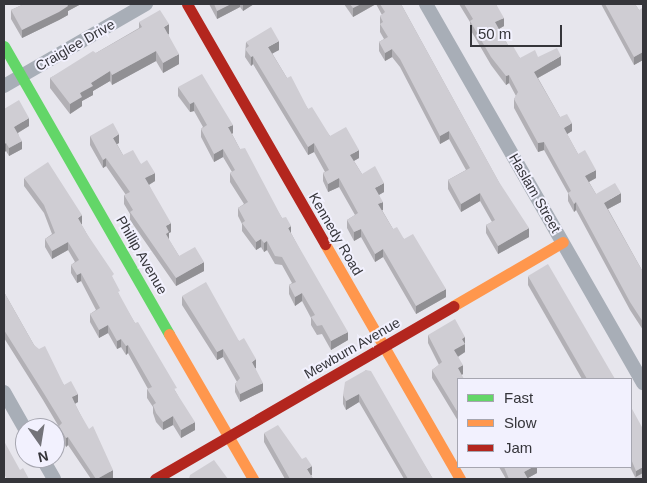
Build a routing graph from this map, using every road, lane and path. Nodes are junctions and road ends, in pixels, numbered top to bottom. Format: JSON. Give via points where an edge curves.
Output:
{"nodes":[{"id":1,"x":146,"y":4,"type":"edge"},
{"id":2,"x":187,"y":4,"type":"edge"},
{"id":3,"x":426,"y":4,"type":"edge"},
{"id":4,"x":4,"y":46,"type":"edge"},
{"id":5,"x":21,"y":76,"type":"junction"},
{"id":6,"x":4,"y":86,"type":"edge"},
{"id":7,"x":563,"y":242,"type":"junction"},
{"id":8,"x":384,"y":347,"type":"junction"},
{"id":9,"x":643,"y":383,"type":"edge"},
{"id":10,"x":4,"y":392,"type":"edge"},
{"id":11,"x":19,"y":418,"type":"edge"},
{"id":12,"x":228,"y":436,"type":"junction"},
{"id":13,"x":48,"y":468,"type":"edge"},
{"id":14,"x":54,"y":479,"type":"edge"},
{"id":15,"x":155,"y":479,"type":"edge"},
{"id":16,"x":253,"y":479,"type":"edge"},
{"id":17,"x":460,"y":479,"type":"edge"}],
"edges":[{"from":1,"to":5,"type":"street","name":"Craiglee Drive"},
{"from":2,"to":8,"type":"street","name":"Kennedy Road"},
{"from":3,"to":7,"type":"street","name":"Haslam Street"},
{"from":4,"to":5,"type":"street","name":"Phillip Avenue"},
{"from":5,"to":6,"type":"street","name":"Craiglee Drive"},
{"from":5,"to":12,"type":"street","name":"Phillip Avenue"},
{"from":7,"to":8,"type":"street","name":"Mewburn Avenue"},
{"from":7,"to":9,"type":"street","name":"Haslam Street"},
{"from":8,"to":12,"type":"street","name":"Mewburn Avenue"},
{"from":8,"to":17,"type":"street","name":"Kennedy Road"},
{"from":10,"to":11,"type":"street"},
{"from":12,"to":15,"type":"street","name":"Mewburn Avenue"},
{"from":12,"to":16,"type":"street","name":"Phillip Avenue"},
{"from":13,"to":14,"type":"street"}]}
